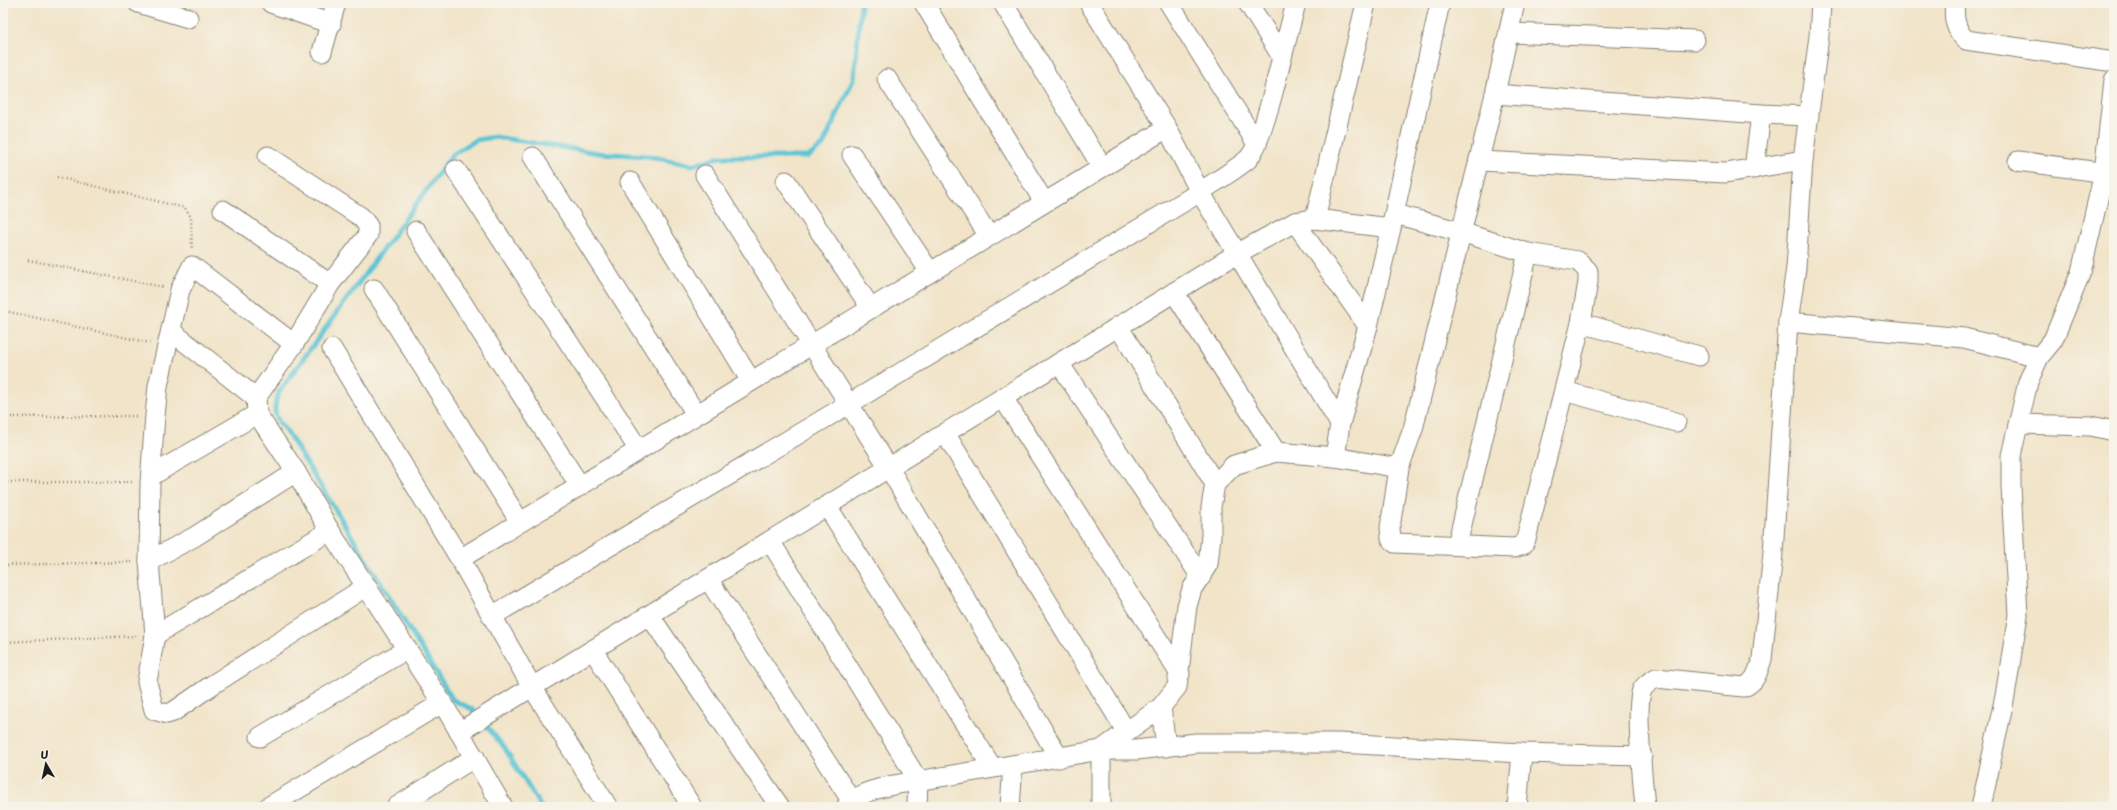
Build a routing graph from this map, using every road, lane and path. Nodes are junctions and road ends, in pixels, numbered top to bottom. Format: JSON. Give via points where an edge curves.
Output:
{"nodes":[{"id":1,"x":138,"y":3,"type":"edge"},
{"id":2,"x":271,"y":3,"type":"edge"},
{"id":3,"x":336,"y":3,"type":"edge"},
{"id":4,"x":924,"y":3,"type":"edge"},
{"id":5,"x":1003,"y":3,"type":"edge"},
{"id":6,"x":1089,"y":3,"type":"edge"},
{"id":7,"x":1170,"y":3,"type":"edge"},
{"id":8,"x":1248,"y":3,"type":"edge"},
{"id":9,"x":1296,"y":3,"type":"edge"},
{"id":10,"x":1366,"y":3,"type":"edge"},
{"id":11,"x":1440,"y":3,"type":"edge"},
{"id":12,"x":1516,"y":3,"type":"edge"},
{"id":13,"x":1821,"y":3,"type":"edge"},
{"id":14,"x":1955,"y":3,"type":"edge"},
{"id":15,"x":188,"y":18,"type":"dead end"},
{"id":16,"x":331,"y":24,"type":"junction"},
{"id":17,"x":1509,"y":33,"type":"junction"},
{"id":18,"x":1695,"y":40,"type":"dead end"},
{"id":19,"x":322,"y":52,"type":"dead end"},
{"id":20,"x":1282,"y":58,"type":"junction"},
{"id":21,"x":2114,"y":62,"type":"edge"},
{"id":22,"x":887,"y":79,"type":"dead end"},
{"id":23,"x":2114,"y":80,"type":"edge"},
{"id":24,"x":1495,"y":94,"type":"junction"},
{"id":25,"x":1761,"y":114,"type":"junction"},
{"id":26,"x":1809,"y":116,"type":"junction"},
{"id":27,"x":1167,"y":128,"type":"junction"},
{"id":28,"x":1256,"y":144,"type":"junction"},
{"id":29,"x":852,"y":155,"type":"dead end"},
{"id":30,"x":268,"y":156,"type":"dead end"},
{"id":31,"x":533,"y":157,"type":"dead end"},
{"id":32,"x":1803,"y":160,"type":"junction"},
{"id":33,"x":2018,"y":161,"type":"dead end"},
{"id":34,"x":1479,"y":162,"type":"junction"},
{"id":35,"x":1102,"y":167,"type":"junction"},
{"id":36,"x":1754,"y":169,"type":"junction"},
{"id":37,"x":456,"y":170,"type":"dead end"},
{"id":38,"x":2109,"y":174,"type":"edge"},
{"id":39,"x":705,"y":175,"type":"dead end"},
{"id":40,"x":57,"y":177,"type":"dead end"},
{"id":41,"x":786,"y":181,"type":"dead end"},
{"id":42,"x":630,"y":182,"type":"dead end"},
{"id":43,"x":1200,"y":192,"type":"junction"},
{"id":44,"x":1044,"y":202,"type":"junction"},
{"id":45,"x":223,"y":210,"type":"dead end"},
{"id":46,"x":1315,"y":219,"type":"junction"},
{"id":47,"x":1393,"y":221,"type":"junction"},
{"id":48,"x":1295,"y":222,"type":"junction"},
{"id":49,"x":416,"y":231,"type":"dead end"},
{"id":50,"x":1461,"y":232,"type":"junction"},
{"id":51,"x":989,"y":236,"type":"junction"},
{"id":52,"x":1238,"y":253,"type":"junction"},
{"id":53,"x":1528,"y":253,"type":"junction"},
{"id":54,"x":28,"y":260,"type":"dead end"},
{"id":55,"x":192,"y":266,"type":"junction"},
{"id":56,"x":930,"y":272,"type":"junction"},
{"id":57,"x":330,"y":284,"type":"junction"},
{"id":58,"x":374,"y":289,"type":"dead end"},
{"id":59,"x":180,"y":290,"type":"junction"},
{"id":60,"x":1174,"y":292,"type":"junction"},
{"id":61,"x":871,"y":308,"type":"junction"},
{"id":62,"x":6,"y":312,"type":"dead end"},
{"id":63,"x":1788,"y":322,"type":"junction"},
{"id":64,"x":1580,"y":323,"type":"junction"},
{"id":65,"x":1118,"y":326,"type":"junction"},
{"id":66,"x":1368,"y":326,"type":"junction"},
{"id":67,"x":169,"y":339,"type":"junction"},
{"id":68,"x":294,"y":344,"type":"junction"},
{"id":69,"x":811,"y":345,"type":"junction"},
{"id":70,"x":332,"y":349,"type":"dead end"},
{"id":71,"x":1700,"y":356,"type":"dead end"},
{"id":72,"x":2039,"y":357,"type":"junction"},
{"id":73,"x":1059,"y":363,"type":"junction"},
{"id":74,"x":752,"y":381,"type":"junction"},
{"id":75,"x":1564,"y":391,"type":"junction"},
{"id":76,"x":1003,"y":398,"type":"junction"},
{"id":77,"x":849,"y":404,"type":"junction"},
{"id":78,"x":256,"y":406,"type":"junction"},
{"id":79,"x":696,"y":414,"type":"junction"},
{"id":80,"x":155,"y":416,"type":"junction"},
{"id":81,"x":3,"y":417,"type":"edge"},
{"id":82,"x":1676,"y":422,"type":"dead end"},
{"id":83,"x":1340,"y":424,"type":"junction"},
{"id":84,"x":2018,"y":424,"type":"junction"},
{"id":85,"x":2114,"y":431,"type":"edge"},
{"id":86,"x":945,"y":433,"type":"junction"},
{"id":87,"x":639,"y":450,"type":"junction"},
{"id":88,"x":1276,"y":452,"type":"junction"},
{"id":89,"x":1335,"y":457,"type":"junction"},
{"id":90,"x":889,"y":468,"type":"junction"},
{"id":91,"x":1399,"y":468,"type":"junction"},
{"id":92,"x":296,"y":472,"type":"junction"},
{"id":93,"x":151,"y":479,"type":"junction"},
{"id":94,"x":3,"y":482,"type":"edge"},
{"id":95,"x":1215,"y":484,"type":"junction"},
{"id":96,"x":580,"y":486,"type":"junction"},
{"id":97,"x":827,"y":506,"type":"junction"},
{"id":98,"x":520,"y":522,"type":"junction"},
{"id":99,"x":330,"y":531,"type":"junction"},
{"id":100,"x":770,"y":541,"type":"junction"},
{"id":101,"x":1457,"y":545,"type":"junction"},
{"id":102,"x":460,"y":559,"type":"junction"},
{"id":103,"x":149,"y":562,"type":"junction"},
{"id":104,"x":3,"y":565,"type":"edge"},
{"id":105,"x":1201,"y":578,"type":"junction"},
{"id":106,"x":708,"y":579,"type":"junction"},
{"id":107,"x":367,"y":586,"type":"junction"},
{"id":108,"x":492,"y":616,"type":"junction"},
{"id":109,"x":650,"y":616,"type":"junction"},
{"id":110,"x":155,"y":635,"type":"junction"},
{"id":111,"x":3,"y":642,"type":"edge"},
{"id":112,"x":407,"y":649,"type":"junction"},
{"id":113,"x":593,"y":650,"type":"junction"},
{"id":114,"x":1180,"y":674,"type":"junction"},
{"id":115,"x":532,"y":688,"type":"junction"},
{"id":116,"x":442,"y":703,"type":"junction"},
{"id":117,"x":1162,"y":707,"type":"junction"},
{"id":118,"x":473,"y":723,"type":"junction"},
{"id":119,"x":1126,"y":731,"type":"junction"},
{"id":120,"x":260,"y":737,"type":"dead end"},
{"id":121,"x":1166,"y":746,"type":"junction"},
{"id":122,"x":1101,"y":750,"type":"junction"},
{"id":123,"x":1522,"y":753,"type":"junction"},
{"id":124,"x":1642,"y":756,"type":"junction"},
{"id":125,"x":475,"y":757,"type":"junction"},
{"id":126,"x":1059,"y":758,"type":"junction"},
{"id":127,"x":1013,"y":765,"type":"junction"},
{"id":128,"x":992,"y":767,"type":"junction"},
{"id":129,"x":918,"y":780,"type":"junction"},
{"id":130,"x":849,"y":804,"type":"edge"},
{"id":131,"x":268,"y":807,"type":"edge"},
{"id":132,"x":396,"y":807,"type":"edge"},
{"id":133,"x":503,"y":807,"type":"edge"},
{"id":134,"x":608,"y":807,"type":"edge"},
{"id":135,"x":692,"y":807,"type":"edge"},
{"id":136,"x":780,"y":807,"type":"edge"},
{"id":137,"x":917,"y":807,"type":"edge"},
{"id":138,"x":1010,"y":807,"type":"edge"},
{"id":139,"x":1101,"y":807,"type":"edge"},
{"id":140,"x":1517,"y":807,"type":"edge"},
{"id":141,"x":1645,"y":807,"type":"edge"},
{"id":142,"x":1981,"y":807,"type":"edge"}],
"edges":[{"from":1,"to":15,"type":"street"},
{"from":2,"to":16,"type":"street"},
{"from":3,"to":16,"type":"street"},
{"from":4,"to":44,"type":"street"},
{"from":5,"to":35,"type":"street"},
{"from":6,"to":27,"type":"street"},
{"from":7,"to":28,"type":"street"},
{"from":8,"to":20,"type":"street"},
{"from":9,"to":20,"type":"street"},
{"from":10,"to":46,"type":"street"},
{"from":11,"to":47,"type":"street"},
{"from":12,"to":17,"type":"street"},
{"from":13,"to":26,"type":"street"},
{"from":14,"to":21,"type":"street","via":[[1956,24],[1959,34],[1966,40]]},
{"from":16,"to":19,"type":"street"},
{"from":17,"to":18,"type":"street"},
{"from":17,"to":24,"type":"street"},
{"from":20,"to":28,"type":"street","via":[[1276,85]]},
{"from":22,"to":51,"type":"street"},
{"from":23,"to":38,"type":"street"},
{"from":24,"to":25,"type":"street"},
{"from":24,"to":34,"type":"street"},
{"from":25,"to":26,"type":"street"},
{"from":25,"to":36,"type":"street"},
{"from":26,"to":32,"type":"street"},
{"from":27,"to":35,"type":"street"},
{"from":27,"to":43,"type":"street"},
{"from":28,"to":43,"type":"street","via":[[1249,158]]},
{"from":29,"to":56,"type":"street"},
{"from":30,"to":57,"type":"street","via":[[361,216],[368,226],[368,235]]},
{"from":31,"to":79,"type":"street"},
{"from":32,"to":36,"type":"street"},
{"from":32,"to":63,"type":"street","via":[[1796,268]]},
{"from":33,"to":38,"type":"street"},
{"from":34,"to":36,"type":"street","via":[[1726,173]]},
{"from":34,"to":50,"type":"street"},
{"from":35,"to":44,"type":"street"},
{"from":37,"to":87,"type":"street"},
{"from":38,"to":72,"type":"street","via":[[2081,272],[2054,340]]},
{"from":39,"to":69,"type":"street"},
{"from":40,"to":55,"type":"path","via":[[185,208],[191,217]]},
{"from":41,"to":61,"type":"street"},
{"from":42,"to":74,"type":"street"},
{"from":43,"to":52,"type":"street"},
{"from":43,"to":77,"type":"street"},
{"from":44,"to":51,"type":"street"},
{"from":45,"to":57,"type":"street"},
{"from":46,"to":47,"type":"street"},
{"from":46,"to":48,"type":"street"},
{"from":47,"to":50,"type":"street"},
{"from":47,"to":66,"type":"street"},
{"from":48,"to":52,"type":"street"},
{"from":48,"to":66,"type":"street"},
{"from":49,"to":96,"type":"street"},
{"from":50,"to":53,"type":"street"},
{"from":50,"to":91,"type":"street","via":[[1413,428]]},
{"from":51,"to":56,"type":"street"},
{"from":52,"to":60,"type":"street"},
{"from":52,"to":83,"type":"street"},
{"from":53,"to":64,"type":"street","via":[[1578,261],[1588,271]]},
{"from":53,"to":101,"type":"street"},
{"from":54,"to":59,"type":"path"},
{"from":55,"to":59,"type":"street"},
{"from":55,"to":68,"type":"street"},
{"from":56,"to":61,"type":"street"},
{"from":57,"to":68,"type":"street"},
{"from":58,"to":98,"type":"street"},
{"from":59,"to":67,"type":"street"},
{"from":60,"to":65,"type":"street"},
{"from":60,"to":88,"type":"street"},
{"from":61,"to":69,"type":"street"},
{"from":62,"to":67,"type":"path"},
{"from":63,"to":72,"type":"street","via":[[1964,338]]},
{"from":63,"to":124,"type":"street","via":[[1773,553],[1762,659],[1751,684],[1744,687],[1656,678],[1648,682],[1642,690],[1640,703]]},
{"from":64,"to":71,"type":"street"},
{"from":64,"to":75,"type":"street"},
{"from":65,"to":73,"type":"street"},
{"from":65,"to":95,"type":"street"},
{"from":66,"to":83,"type":"street"},
{"from":67,"to":78,"type":"street"},
{"from":67,"to":80,"type":"street","via":[[158,386]]},
{"from":68,"to":78,"type":"street"},
{"from":69,"to":74,"type":"street"},
{"from":69,"to":77,"type":"street"},
{"from":70,"to":102,"type":"street"},
{"from":72,"to":84,"type":"street","via":[[2028,382]]},
{"from":73,"to":76,"type":"street"},
{"from":73,"to":105,"type":"street"},
{"from":74,"to":79,"type":"street"},
{"from":75,"to":82,"type":"street"},
{"from":75,"to":101,"type":"street","via":[[1526,539],[1522,545],[1514,548]]},
{"from":76,"to":86,"type":"street"},
{"from":76,"to":114,"type":"street"},
{"from":77,"to":90,"type":"street"},
{"from":77,"to":108,"type":"street"},
{"from":78,"to":92,"type":"street"},
{"from":78,"to":93,"type":"street"},
{"from":79,"to":87,"type":"street"},
{"from":80,"to":81,"type":"path"},
{"from":80,"to":93,"type":"street"},
{"from":83,"to":89,"type":"street"},
{"from":84,"to":85,"type":"street","via":[[2090,426]]},
{"from":84,"to":142,"type":"street","via":[[2011,456],[2011,486],[2018,615],[2005,696]]},
{"from":86,"to":90,"type":"street"},
{"from":86,"to":119,"type":"street"},
{"from":87,"to":96,"type":"street"},
{"from":88,"to":89,"type":"street"},
{"from":88,"to":95,"type":"street","via":[[1234,465]]},
{"from":89,"to":91,"type":"street"},
{"from":90,"to":97,"type":"street"},
{"from":90,"to":126,"type":"street"},
{"from":91,"to":101,"type":"street","via":[[1390,528],[1391,539],[1395,543]]},
{"from":92,"to":99,"type":"street"},
{"from":92,"to":103,"type":"street","via":[[194,537]]},
{"from":93,"to":94,"type":"path"},
{"from":93,"to":103,"type":"street"},
{"from":95,"to":105,"type":"street","via":[[1211,507],[1210,552],[1208,564]]},
{"from":96,"to":98,"type":"street"},
{"from":97,"to":100,"type":"street"},
{"from":97,"to":128,"type":"street"},
{"from":98,"to":102,"type":"street"},
{"from":99,"to":107,"type":"street"},
{"from":99,"to":110,"type":"street"},
{"from":100,"to":106,"type":"street"},
{"from":100,"to":129,"type":"street"},
{"from":102,"to":108,"type":"street"},
{"from":103,"to":104,"type":"path"},
{"from":103,"to":110,"type":"street"},
{"from":105,"to":114,"type":"street","via":[[1192,590],[1187,606]]},
{"from":106,"to":109,"type":"street"},
{"from":106,"to":130,"type":"street"},
{"from":107,"to":110,"type":"street","via":[[167,714],[154,710],[148,692],[147,682]]},
{"from":107,"to":112,"type":"street"},
{"from":108,"to":115,"type":"street"},
{"from":109,"to":113,"type":"street"},
{"from":109,"to":136,"type":"street"},
{"from":110,"to":111,"type":"path"},
{"from":112,"to":116,"type":"street"},
{"from":112,"to":120,"type":"street"},
{"from":113,"to":115,"type":"street"},
{"from":113,"to":135,"type":"street"},
{"from":114,"to":117,"type":"street","via":[[1177,687]]},
{"from":115,"to":118,"type":"street"},
{"from":115,"to":134,"type":"street"},
{"from":116,"to":118,"type":"street"},
{"from":116,"to":131,"type":"street"},
{"from":117,"to":119,"type":"street"},
{"from":117,"to":121,"type":"street"},
{"from":118,"to":125,"type":"street"},
{"from":119,"to":122,"type":"street"},
{"from":121,"to":122,"type":"street","via":[[1136,750]]},
{"from":121,"to":123,"type":"street","via":[[1196,743],[1339,743]]},
{"from":122,"to":126,"type":"street"},
{"from":122,"to":139,"type":"street"},
{"from":123,"to":124,"type":"street"},
{"from":123,"to":140,"type":"street"},
{"from":124,"to":141,"type":"street"},
{"from":125,"to":132,"type":"street"},
{"from":125,"to":133,"type":"street"},
{"from":126,"to":127,"type":"street"},
{"from":127,"to":128,"type":"street"},
{"from":127,"to":138,"type":"street"},
{"from":128,"to":129,"type":"street"},
{"from":129,"to":130,"type":"street","via":[[872,790]]},
{"from":129,"to":137,"type":"street"}]}
